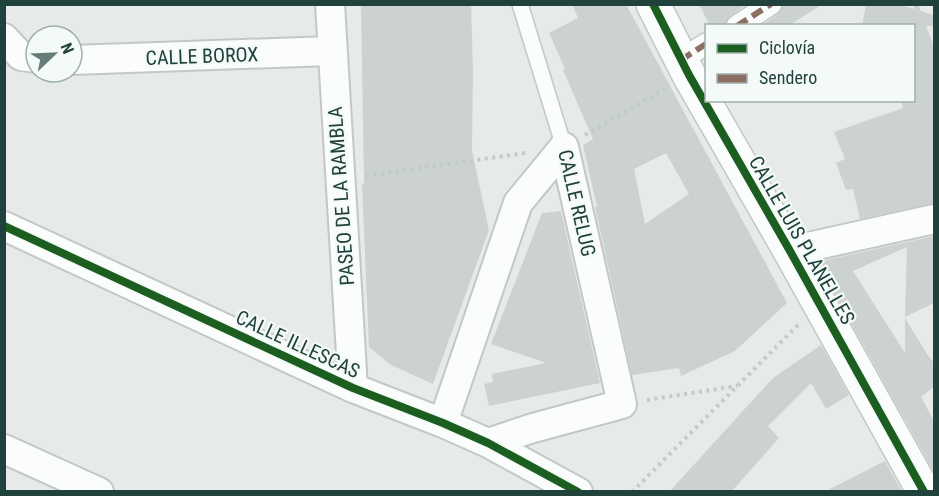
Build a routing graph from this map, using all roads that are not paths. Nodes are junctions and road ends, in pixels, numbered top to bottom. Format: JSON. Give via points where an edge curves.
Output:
{"nodes":[{"id":1,"x":330,"y":4,"type":"edge"},
{"id":2,"x":520,"y":4,"type":"edge"},
{"id":3,"x":653,"y":4,"type":"edge"},
{"id":4,"x":771,"y":4,"type":"edge"},
{"id":5,"x":740,"y":24,"type":"edge"},
{"id":6,"x":4,"y":38,"type":"edge"},
{"id":7,"x":331,"y":51,"type":"junction"},
{"id":8,"x":24,"y":56,"type":"edge"},
{"id":9,"x":84,"y":60,"type":"edge"},
{"id":10,"x":692,"y":60,"type":"edge"},
{"id":11,"x":705,"y":85,"type":"edge"},
{"id":12,"x":714,"y":102,"type":"edge"},
{"id":13,"x":564,"y":147,"type":"junction"},
{"id":14,"x":934,"y":219,"type":"edge"},
{"id":15,"x":4,"y":226,"type":"edge"},
{"id":16,"x":790,"y":251,"type":"junction"},
{"id":17,"x":353,"y":388,"type":"junction"},
{"id":18,"x":443,"y":423,"type":"junction"},
{"id":19,"x":488,"y":443,"type":"junction"},
{"id":20,"x":4,"y":449,"type":"edge"},
{"id":21,"x":99,"y":492,"type":"edge"},
{"id":22,"x":578,"y":492,"type":"edge"},
{"id":23,"x":924,"y":492,"type":"edge"}],
"edges":[{"from":1,"to":7,"type":"street","name":"PASEO DE LA RAMBLA"},
{"from":2,"to":13,"type":"lane","name":"CALLE RELUG"},
{"from":3,"to":10,"type":"street","name":"CALLE LUIS PLANELLES"},
{"from":4,"to":5,"type":"street"},
{"from":6,"to":8,"type":"street"},
{"from":7,"to":9,"type":"street","name":"CALLE BOROX"},
{"from":7,"to":17,"type":"street","name":"PASEO DE LA RAMBLA"},
{"from":10,"to":11,"type":"street","name":"CALLE LUIS PLANELLES"},
{"from":12,"to":16,"type":"street","name":"CALLE LUIS PLANELLES"},
{"from":13,"to":18,"type":"street","via":[[518,203]]},
{"from":13,"to":19,"type":"street","name":"CALLE RELUG","via":[[622,404]]},
{"from":14,"to":16,"type":"street"},
{"from":15,"to":17,"type":"street","name":"CALLE ILLESCAS"},
{"from":16,"to":23,"type":"street","name":"CALLE LUIS PLANELLES"},
{"from":17,"to":18,"type":"street","name":"CALLE ILLESCAS"},
{"from":18,"to":19,"type":"street","name":"CALLE ILLESCAS"},
{"from":19,"to":22,"type":"street","name":"CALLE ILLESCAS"},
{"from":20,"to":21,"type":"street"}]}
